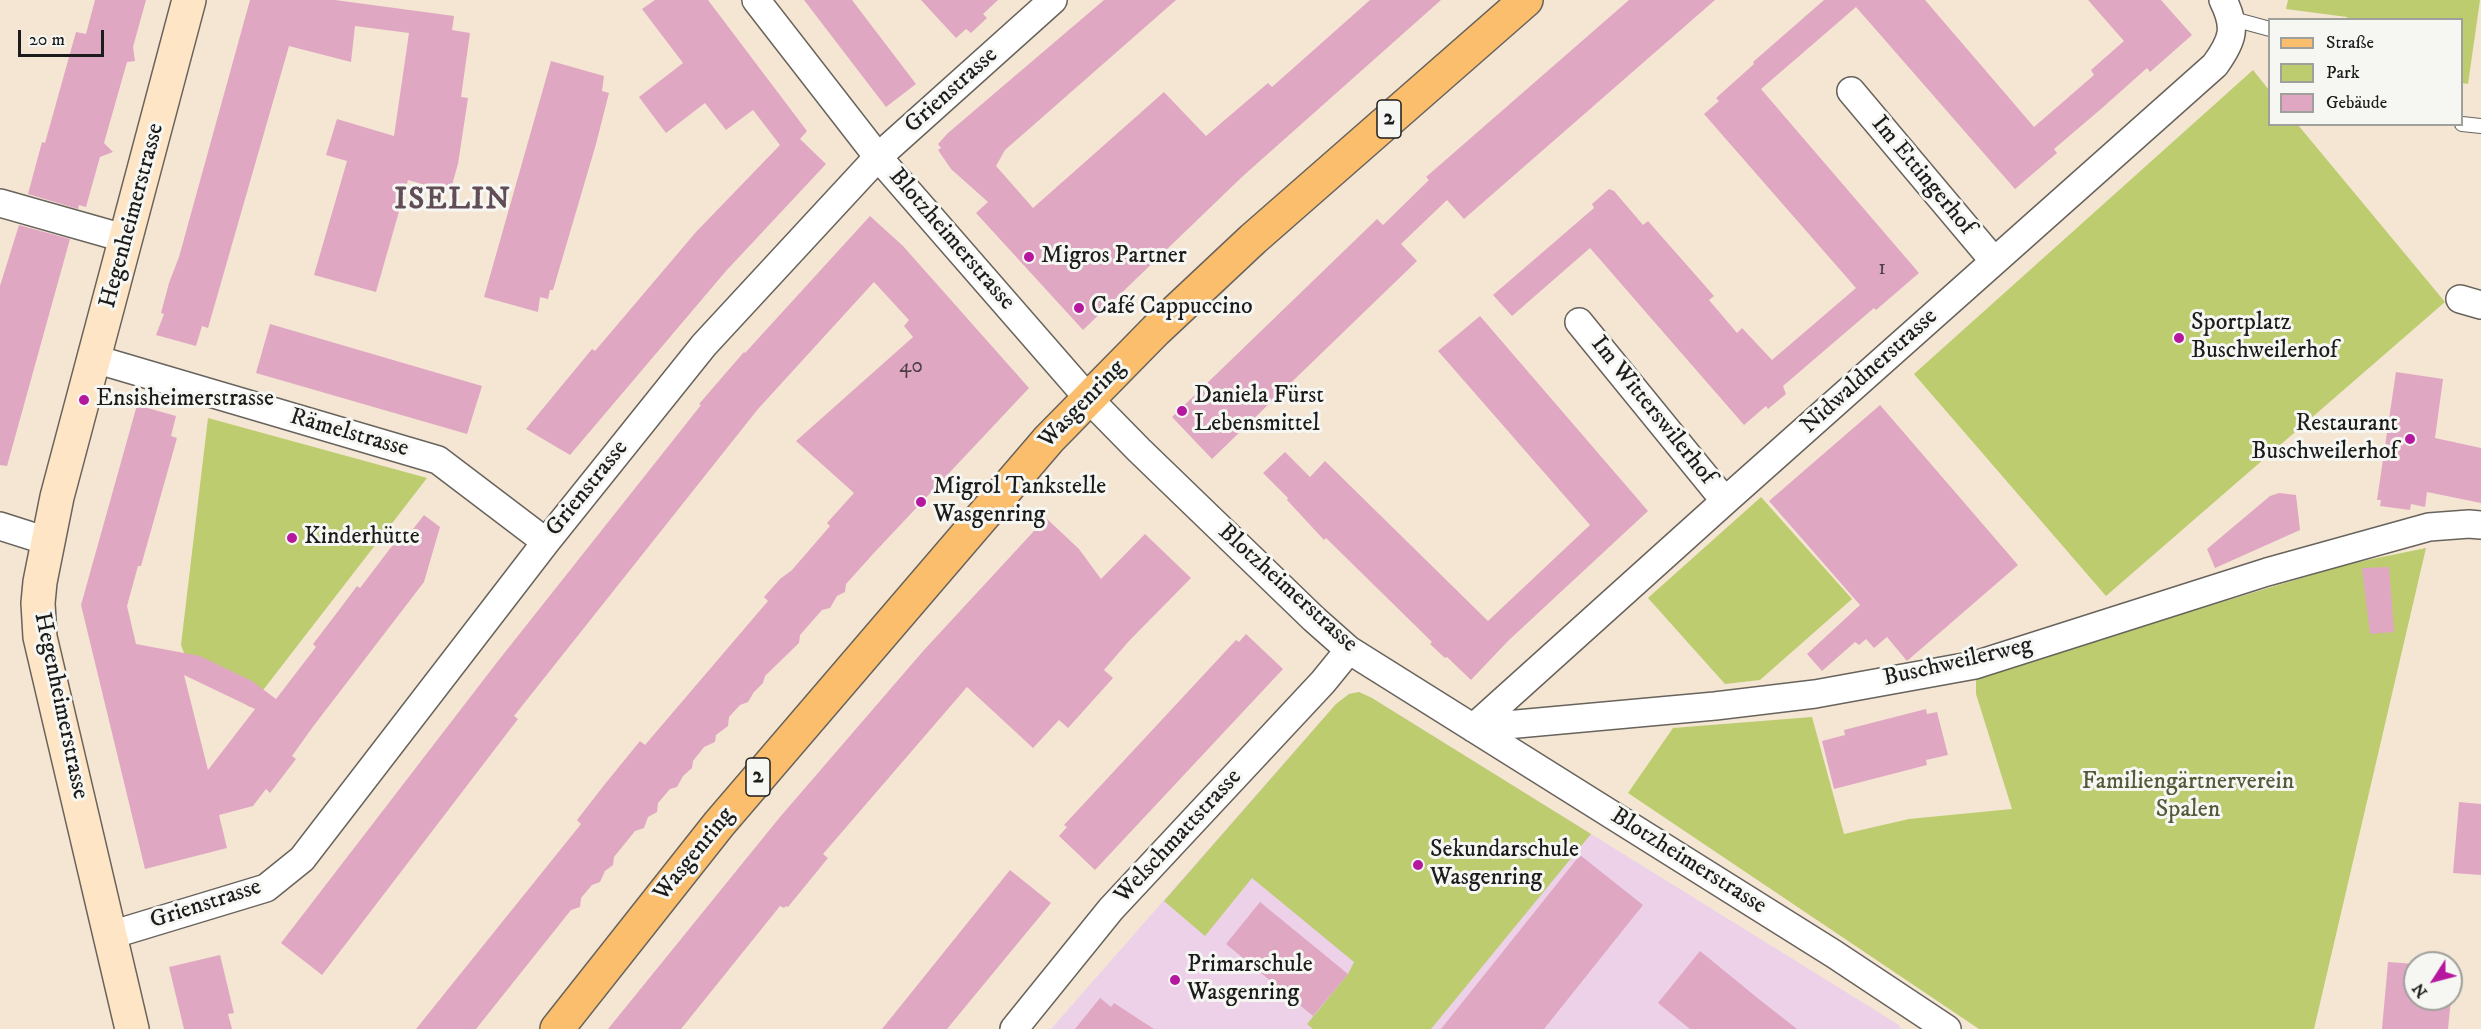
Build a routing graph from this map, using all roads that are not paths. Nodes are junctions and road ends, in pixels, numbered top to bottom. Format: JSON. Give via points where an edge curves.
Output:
{"nodes":[{"id":1,"x":189,"y":0,"type":"edge"},
{"id":2,"x":756,"y":0,"type":"edge"},
{"id":3,"x":1053,"y":0,"type":"edge"},
{"id":4,"x":1521,"y":1,"type":"edge"},
{"id":5,"x":2228,"y":10,"type":"edge"},
{"id":6,"x":2268,"y":28,"type":"edge"},
{"id":7,"x":1851,"y":91,"type":"dead end"},
{"id":8,"x":2463,"y":124,"type":"edge"},
{"id":9,"x":2481,"y":126,"type":"edge"},
{"id":10,"x":878,"y":157,"type":"junction"},
{"id":11,"x":0,"y":203,"type":"edge"},
{"id":12,"x":127,"y":239,"type":"junction"},
{"id":13,"x":1994,"y":261,"type":"junction"},
{"id":14,"x":1578,"y":322,"type":"dead end"},
{"id":15,"x":95,"y":359,"type":"junction"},
{"id":16,"x":1088,"y":398,"type":"junction"},
{"id":17,"x":1725,"y":501,"type":"junction"},
{"id":18,"x":2481,"y":525,"type":"edge"},
{"id":19,"x":0,"y":526,"type":"edge"},
{"id":20,"x":47,"y":541,"type":"junction"},
{"id":21,"x":546,"y":542,"type":"junction"},
{"id":22,"x":1349,"y":650,"type":"junction"},
{"id":23,"x":1473,"y":728,"type":"junction"},
{"id":24,"x":111,"y":936,"type":"junction"},
{"id":25,"x":132,"y":1029,"type":"edge"},
{"id":26,"x":557,"y":1029,"type":"edge"},
{"id":27,"x":1014,"y":1029,"type":"edge"},
{"id":28,"x":1947,"y":1029,"type":"edge"}],
"edges":[{"from":1,"to":12,"type":"street","name":"Hegenheimerstrasse"},
{"from":2,"to":10,"type":"street","name":"Blotzheimerstrasse"},
{"from":3,"to":10,"type":"street","name":"Grienstrasse"},
{"from":4,"to":16,"type":"main road","name":"Wasgenring","number":"2","via":[[1245,247]]},
{"from":5,"to":6,"type":"lane"},
{"from":5,"to":13,"type":"street","name":"Nidwaldnerstrasse","via":[[2228,48],[2215,66]]},
{"from":7,"to":13,"type":"street","name":"Im Ettingerhof"},
{"from":8,"to":9,"type":"lane"},
{"from":10,"to":16,"type":"street","name":"Blotzheimerstrasse"},
{"from":10,"to":21,"type":"street","name":"Grienstrasse","via":[[704,345]]},
{"from":11,"to":12,"type":"street"},
{"from":12,"to":15,"type":"street","name":"Hegenheimerstrasse"},
{"from":13,"to":17,"type":"street","name":"Nidwaldnerstrasse"},
{"from":14,"to":17,"type":"street","name":"Im Witterswilerhof"},
{"from":15,"to":20,"type":"street","name":"Hegenheimerstrasse"},
{"from":15,"to":21,"type":"street","name":"Rämelstrasse","via":[[438,460]]},
{"from":16,"to":22,"type":"street","name":"Blotzheimerstrasse"},
{"from":16,"to":26,"type":"main road","name":"Wasgenring","number":"2","via":[[719,824]]},
{"from":17,"to":23,"type":"street","name":"Nidwaldnerstrasse"},
{"from":18,"to":23,"type":"street","name":"Buschweilerweg","via":[[2429,527],[2267,572],[1975,665],[1815,694]]},
{"from":19,"to":20,"type":"street"},
{"from":20,"to":24,"type":"street","name":"Hegenheimerstrasse","via":[[38,603],[40,637]]},
{"from":21,"to":24,"type":"street","name":"Grienstrasse","via":[[302,859],[266,888]]},
{"from":22,"to":23,"type":"street","name":"Blotzheimerstrasse"},
{"from":22,"to":27,"type":"street","name":"Welschmattstrasse","via":[[1111,909]]},
{"from":23,"to":28,"type":"street","name":"Blotzheimerstrasse"},
{"from":24,"to":25,"type":"street","name":"Hegenheimerstrasse"}]}
